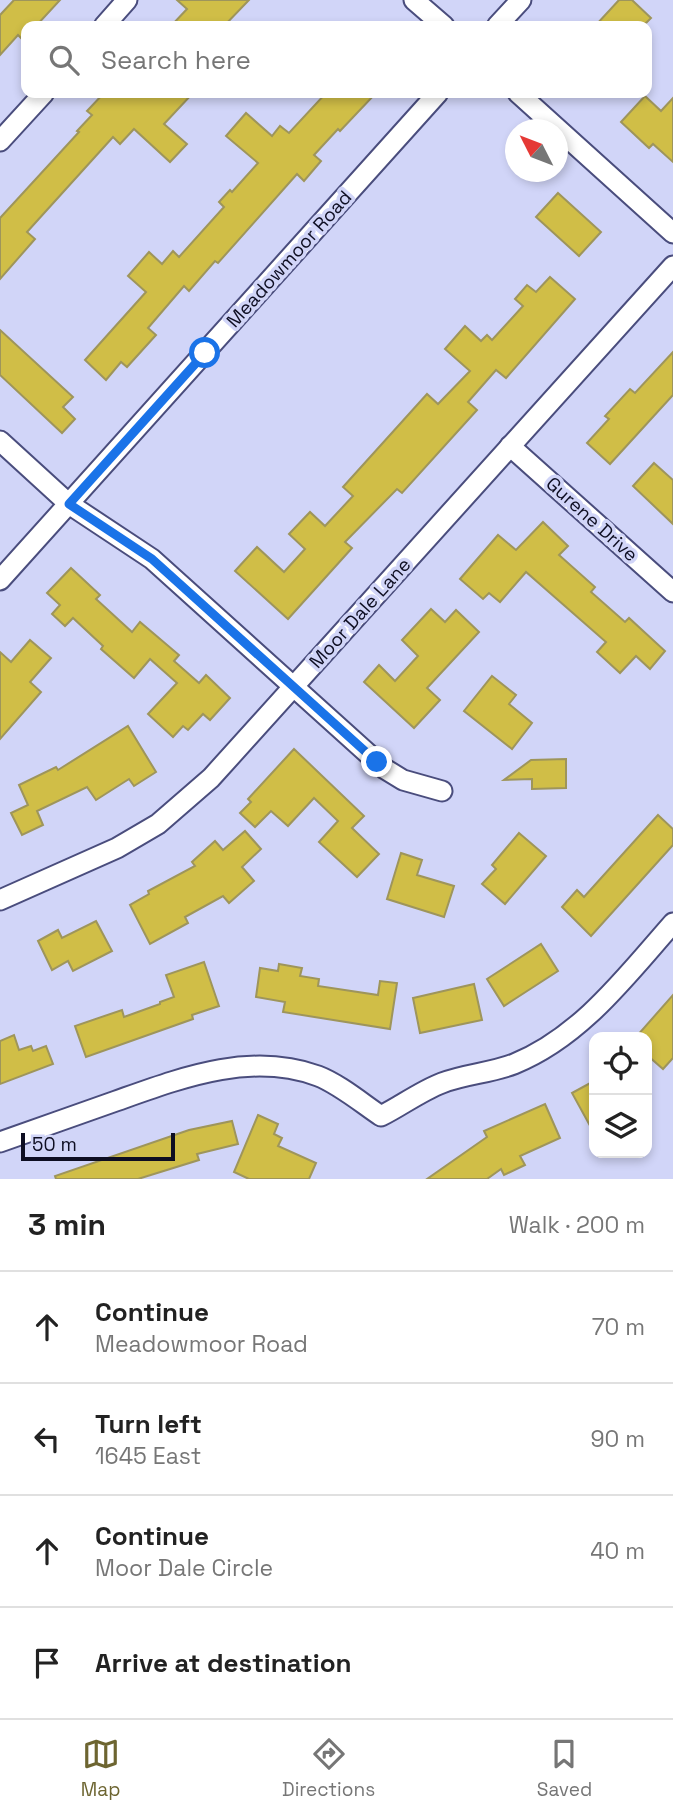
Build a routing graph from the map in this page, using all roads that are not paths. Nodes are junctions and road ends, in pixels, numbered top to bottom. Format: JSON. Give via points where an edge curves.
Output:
{"nodes":[{"id":1,"x":127,"y":0,"type":"edge"},
{"id":2,"x":415,"y":0,"type":"edge"},
{"id":3,"x":521,"y":0,"type":"edge"},
{"id":4,"x":108,"y":21,"type":"edge"},
{"id":5,"x":438,"y":21,"type":"edge"},
{"id":6,"x":502,"y":21,"type":"edge"},
{"id":7,"x":39,"y":98,"type":"edge"},
{"id":8,"x":434,"y":98,"type":"edge"},
{"id":9,"x":523,"y":98,"type":"edge"},
{"id":10,"x":0,"y":141,"type":"edge"},
{"id":11,"x":673,"y":233,"type":"edge"},
{"id":12,"x":673,"y":266,"type":"edge"},
{"id":13,"x":0,"y":441,"type":"edge"},
{"id":14,"x":510,"y":446,"type":"junction"},
{"id":15,"x":69,"y":504,"type":"junction"},
{"id":16,"x":0,"y":580,"type":"edge"},
{"id":17,"x":673,"y":592,"type":"edge"},
{"id":18,"x":294,"y":686,"type":"junction"},
{"id":19,"x":442,"y":791,"type":"dead end"},
{"id":20,"x":0,"y":900,"type":"edge"},
{"id":21,"x":673,"y":923,"type":"edge"},
{"id":22,"x":0,"y":1142,"type":"edge"}],
"edges":[{"from":1,"to":4,"type":"street"},
{"from":2,"to":5,"type":"street"},
{"from":3,"to":6,"type":"street"},
{"from":7,"to":10,"type":"street"},
{"from":8,"to":15,"type":"street","name":"Meadowmoor Road"},
{"from":9,"to":11,"type":"street"},
{"from":12,"to":14,"type":"street","name":"Moor Dale Lane"},
{"from":13,"to":15,"type":"street"},
{"from":14,"to":17,"type":"street","name":"Gurene Drive"},
{"from":14,"to":18,"type":"street","name":"Moor Dale Lane"},
{"from":15,"to":16,"type":"street","name":"Meadowmoor Road"},
{"from":15,"to":18,"type":"street","via":[[142,551]]},
{"from":18,"to":19,"type":"street","via":[[385,769],[402,780]]},
{"from":18,"to":20,"type":"street","name":"Moor Dale Lane","via":[[211,778],[158,824],[117,848]]},
{"from":21,"to":22,"type":"street","via":[[613,990],[547,1046],[515,1064],[442,1083],[381,1116],[321,1077],[292,1069],[238,1066],[175,1081]]}]}
